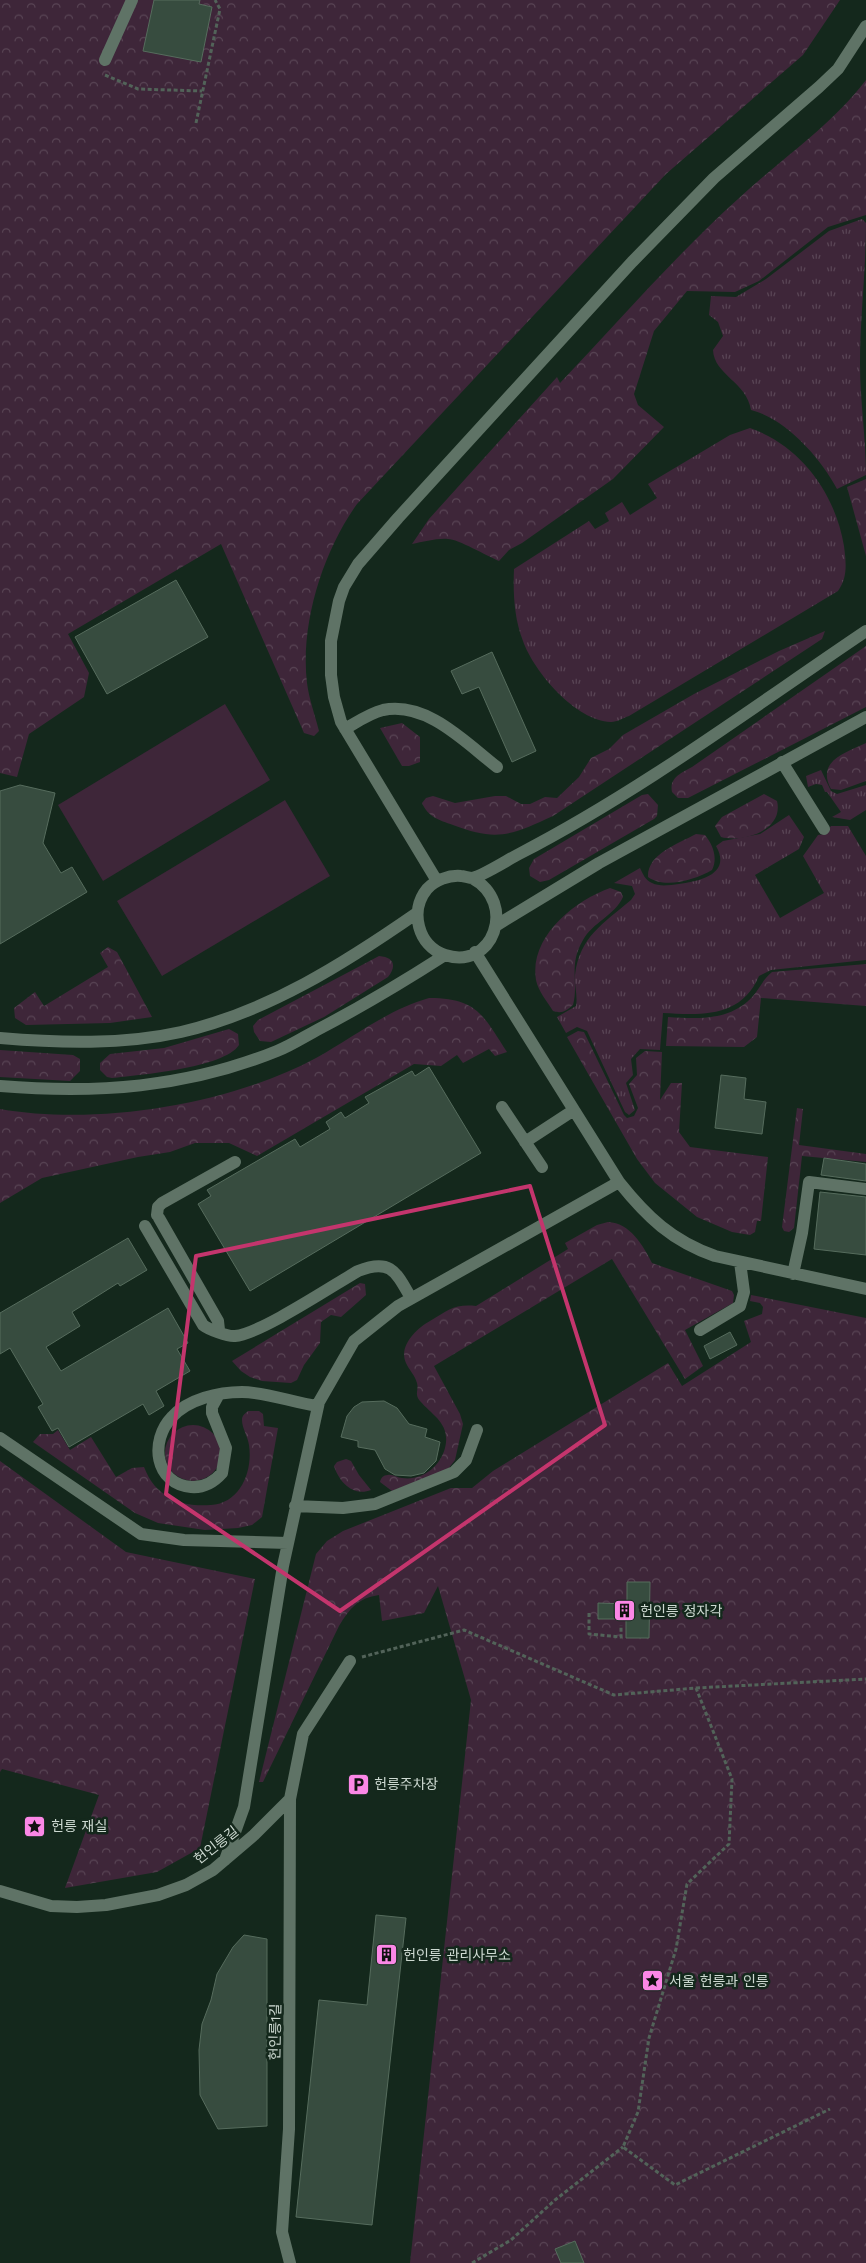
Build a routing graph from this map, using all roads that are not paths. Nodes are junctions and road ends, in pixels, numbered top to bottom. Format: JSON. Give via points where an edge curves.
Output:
{"nodes":[{"id":1,"x":132,"y":0,"type":"edge"},
{"id":2,"x":866,"y":26,"type":"edge"},
{"id":3,"x":105,"y":60,"type":"road end"},
{"id":4,"x":866,"y":631,"type":"edge"},
{"id":5,"x":866,"y":717,"type":"edge"},
{"id":6,"x":346,"y":729,"type":"junction"},
{"id":7,"x":782,"y":762,"type":"junction"},
{"id":8,"x":497,"y":767,"type":"dead end"},
{"id":9,"x":824,"y":830,"type":"dead end"},
{"id":10,"x":472,"y":878,"type":"junction"},
{"id":11,"x":437,"y":881,"type":"junction"},
{"id":12,"x":417,"y":913,"type":"junction"},
{"id":13,"x":497,"y":925,"type":"junction"},
{"id":14,"x":475,"y":952,"type":"junction"},
{"id":15,"x":445,"y":955,"type":"junction"},
{"id":16,"x":0,"y":1038,"type":"edge"},
{"id":17,"x":0,"y":1086,"type":"edge"},
{"id":18,"x":502,"y":1107,"type":"dead end"},
{"id":19,"x":574,"y":1110,"type":"junction"},
{"id":20,"x":525,"y":1142,"type":"junction"},
{"id":21,"x":235,"y":1162,"type":"dead end"},
{"id":22,"x":542,"y":1167,"type":"dead end"},
{"id":23,"x":619,"y":1182,"type":"junction"},
{"id":24,"x":866,"y":1189,"type":"edge"},
{"id":25,"x":145,"y":1226,"type":"dead end"},
{"id":26,"x":740,"y":1262,"type":"junction"},
{"id":27,"x":793,"y":1274,"type":"junction"},
{"id":28,"x":866,"y":1289,"type":"edge"},
{"id":29,"x":412,"y":1298,"type":"junction"},
{"id":30,"x":219,"y":1330,"type":"junction"},
{"id":31,"x":700,"y":1330,"type":"dead end"},
{"id":32,"x":218,"y":1396,"type":"junction"},
{"id":33,"x":318,"y":1406,"type":"junction"},
{"id":34,"x":477,"y":1430,"type":"dead end"},
{"id":35,"x":0,"y":1438,"type":"edge"},
{"id":36,"x":295,"y":1506,"type":"junction"},
{"id":37,"x":288,"y":1543,"type":"junction"},
{"id":38,"x":350,"y":1661,"type":"dead end"},
{"id":39,"x":290,"y":1799,"type":"junction"},
{"id":40,"x":224,"y":1860,"type":"junction"},
{"id":41,"x":0,"y":1892,"type":"edge"},
{"id":42,"x":290,"y":2263,"type":"edge"}],
"edges":[{"from":1,"to":3,"type":"street"},
{"from":2,"to":6,"type":"street","via":[[838,68],[714,178],[632,262],[358,564],[339,601],[330,653],[334,697]]},
{"from":4,"to":10,"type":"street","via":[[640,783],[553,836]]},
{"from":5,"to":7,"type":"street"},
{"from":6,"to":8,"type":"street","via":[[384,710],[403,710],[439,722]]},
{"from":6,"to":11,"type":"street"},
{"from":7,"to":9,"type":"street"},
{"from":7,"to":13,"type":"street","via":[[599,863]]},
{"from":10,"to":11,"type":"street","via":[[450,876]]},
{"from":10,"to":13,"type":"street","via":[[487,888],[494,899]]},
{"from":11,"to":12,"type":"street","via":[[424,894]]},
{"from":12,"to":15,"type":"street","via":[[418,927],[424,939]]},
{"from":12,"to":16,"type":"street","via":[[344,962],[282,996],[211,1024],[180,1032],[115,1039],[42,1041]]},
{"from":13,"to":14,"type":"street","via":[[492,938]]},
{"from":14,"to":15,"type":"street","via":[[458,957]]},
{"from":14,"to":19,"type":"street"},
{"from":15,"to":17,"type":"street","via":[[363,1006],[278,1051],[241,1064],[127,1088]]},
{"from":18,"to":20,"type":"street"},
{"from":19,"to":20,"type":"street"},
{"from":19,"to":23,"type":"street"},
{"from":20,"to":22,"type":"street"},
{"from":21,"to":30,"type":"street","via":[[158,1207],[158,1216],[218,1321]]},
{"from":23,"to":26,"type":"street","via":[[642,1211],[680,1240],[695,1249]]},
{"from":23,"to":29,"type":"street"},
{"from":24,"to":27,"type":"street","via":[[809,1182]]},
{"from":25,"to":30,"type":"street","via":[[203,1325]]},
{"from":26,"to":27,"type":"street"},
{"from":26,"to":31,"type":"street","via":[[744,1292],[740,1306]]},
{"from":27,"to":28,"type":"street"},
{"from":29,"to":30,"type":"street","via":[[394,1270],[372,1266],[248,1333],[227,1336]]},
{"from":29,"to":33,"type":"street","via":[[354,1341]]},
{"from":32,"to":32,"type":"street","via":[[201,1398],[184,1407],[164,1429],[159,1441],[160,1466],[164,1474],[178,1484],[202,1486],[222,1473],[226,1448],[212,1413]]},
{"from":32,"to":33,"type":"street","via":[[243,1392]]},
{"from":33,"to":36,"type":"street"},
{"from":34,"to":36,"type":"street","via":[[466,1460],[454,1472],[374,1504],[344,1508]]},
{"from":35,"to":37,"type":"street","via":[[141,1534],[184,1540]]},
{"from":36,"to":37,"type":"street"},
{"from":37,"to":40,"type":"street","via":[[244,1807]]},
{"from":38,"to":39,"type":"street","via":[[303,1734]]},
{"from":39,"to":40,"type":"street","name":"헌인릉길"},
{"from":39,"to":42,"type":"street","name":"헌인릉1길","via":[[289,2129],[282,2232]]},
{"from":40,"to":41,"type":"street","name":"헌인릉길","via":[[186,1885],[158,1895],[106,1904],[51,1906]]}]}
